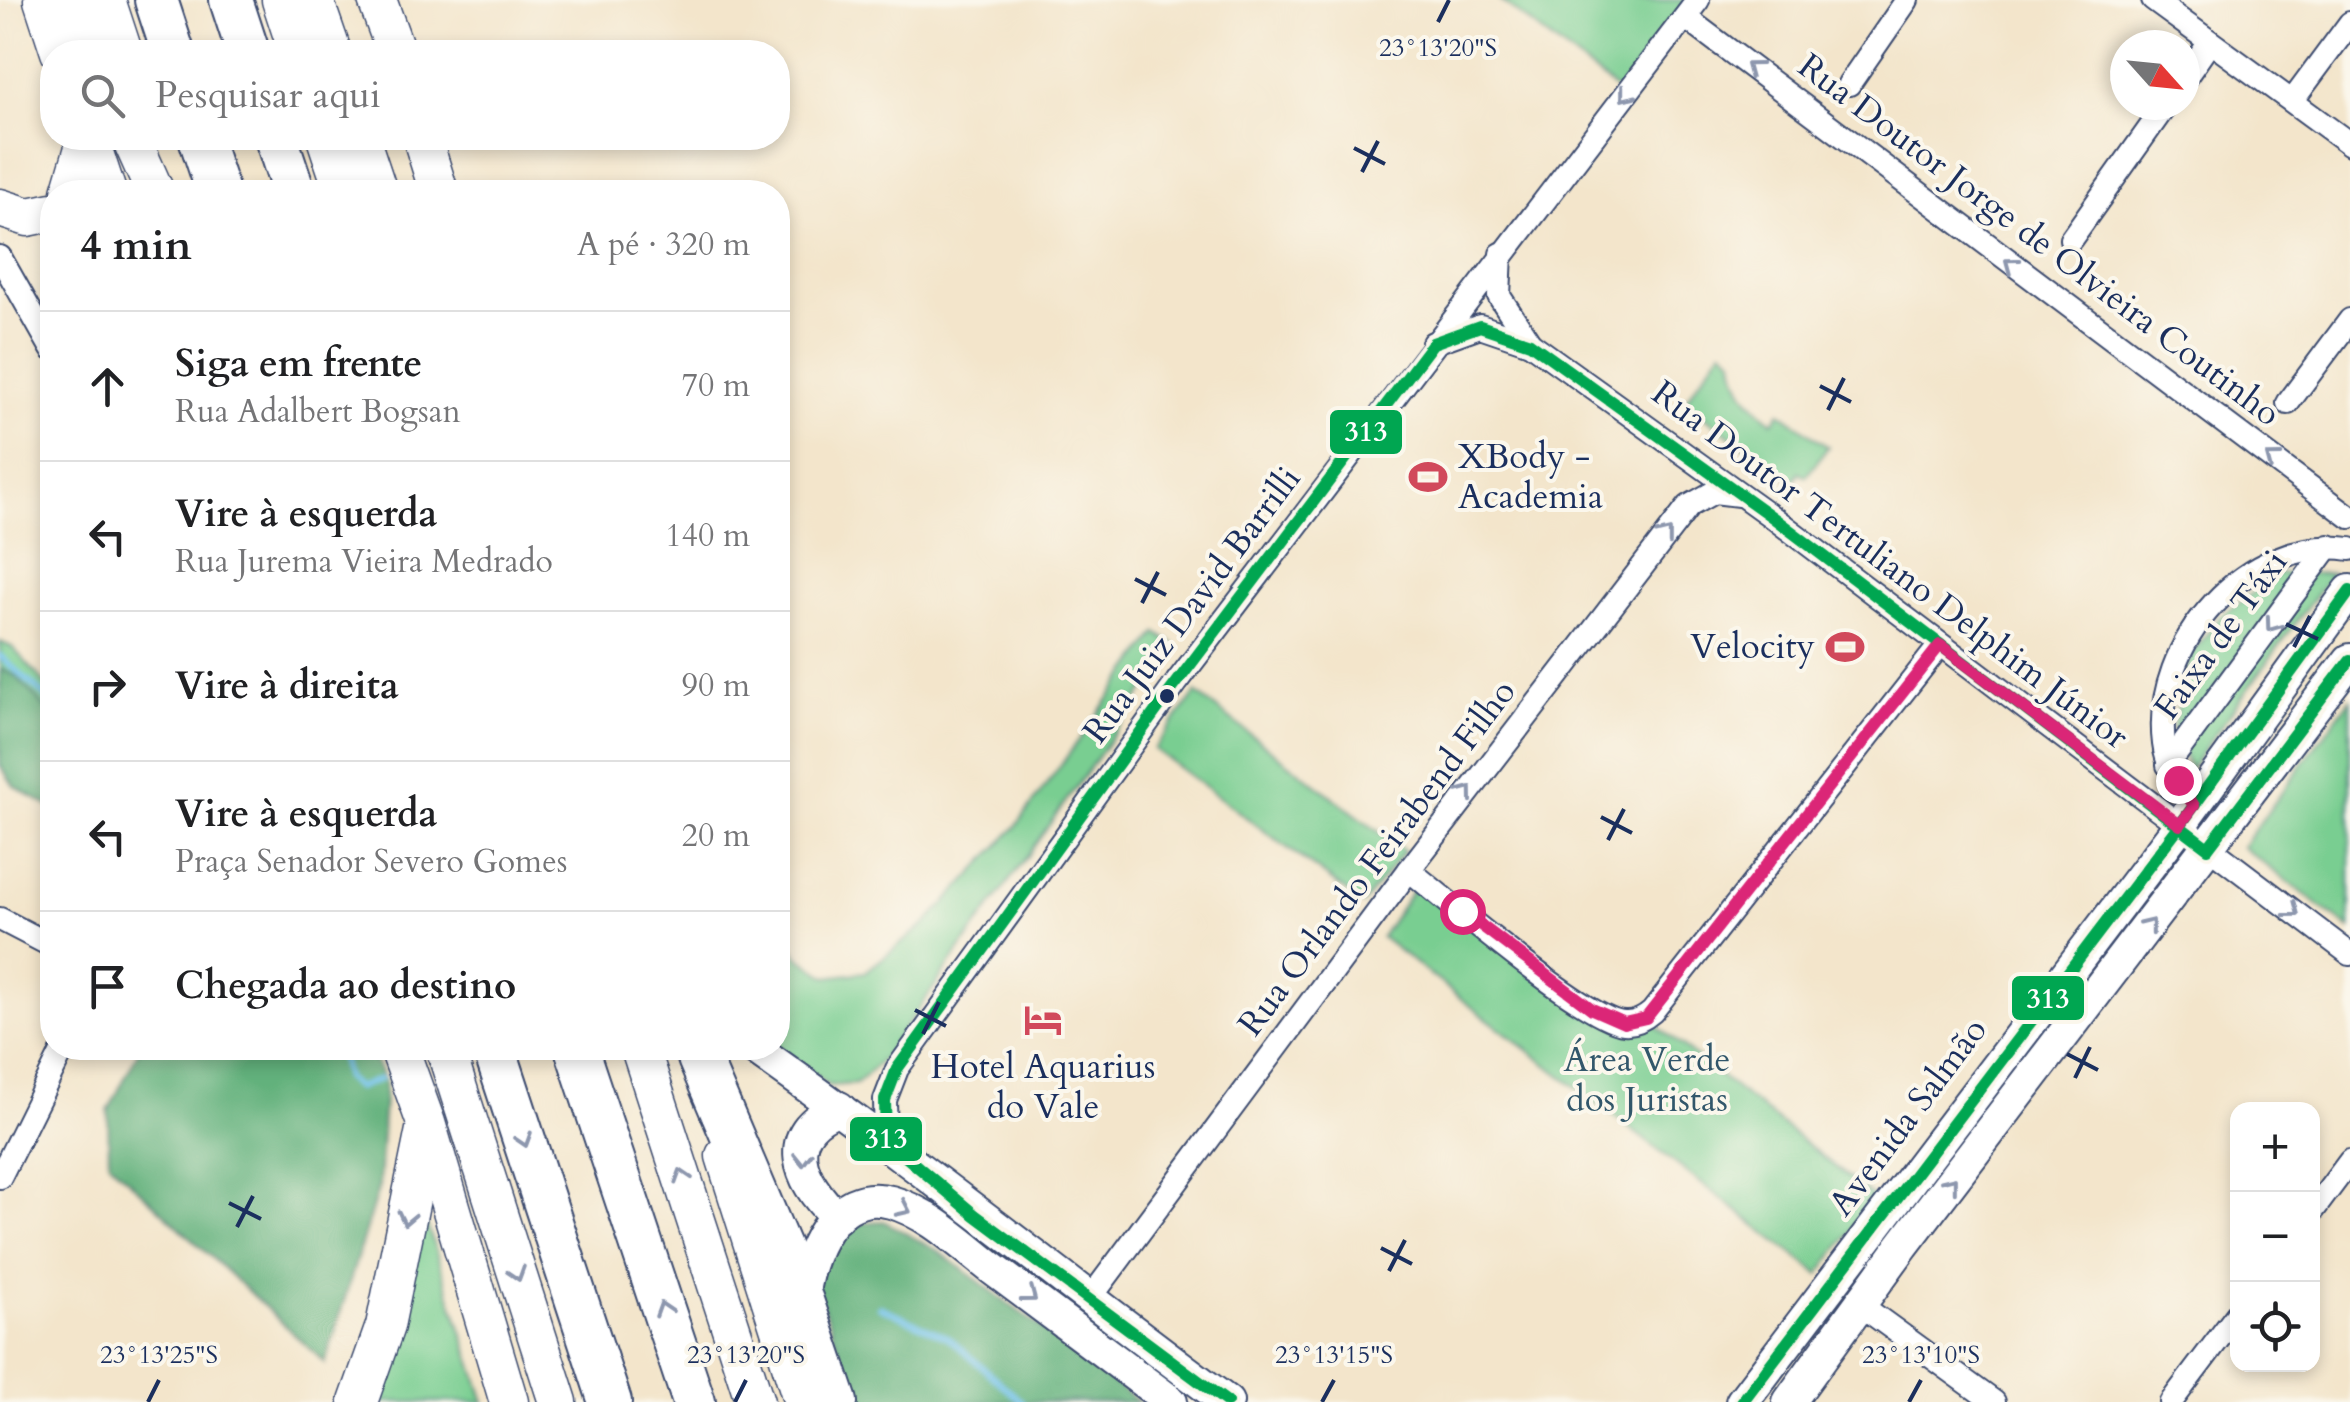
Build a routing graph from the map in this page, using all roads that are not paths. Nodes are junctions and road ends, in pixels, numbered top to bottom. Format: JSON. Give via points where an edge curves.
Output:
{"nodes":[{"id":1,"x":42,"y":0,"type":"edge"},
{"id":2,"x":69,"y":0,"type":"edge"},
{"id":3,"x":106,"y":0,"type":"edge"},
{"id":4,"x":156,"y":0,"type":"edge"},
{"id":5,"x":230,"y":0,"type":"edge"},
{"id":6,"x":281,"y":0,"type":"edge"},
{"id":7,"x":314,"y":0,"type":"edge"},
{"id":8,"x":377,"y":0,"type":"edge"},
{"id":9,"x":1907,"y":0,"type":"edge"},
{"id":10,"x":2153,"y":0,"type":"edge"},
{"id":11,"x":1692,"y":9,"type":"edge"},
{"id":12,"x":2350,"y":23,"type":"edge"},
{"id":13,"x":56,"y":40,"type":"edge"},
{"id":14,"x":90,"y":40,"type":"edge"},
{"id":15,"x":119,"y":40,"type":"edge"},
{"id":16,"x":169,"y":40,"type":"edge"},
{"id":17,"x":244,"y":40,"type":"edge"},
{"id":18,"x":294,"y":40,"type":"edge"},
{"id":19,"x":328,"y":40,"type":"edge"},
{"id":20,"x":392,"y":40,"type":"edge"},
{"id":21,"x":2210,"y":42,"type":"junction"},
{"id":22,"x":2200,"y":56,"type":"edge"},
{"id":23,"x":1849,"y":84,"type":"dead end"},
{"id":24,"x":2294,"y":100,"type":"junction"},
{"id":25,"x":2155,"y":120,"type":"edge"},
{"id":26,"x":2350,"y":144,"type":"edge"},
{"id":27,"x":84,"y":150,"type":"edge"},
{"id":28,"x":92,"y":150,"type":"edge"},
{"id":29,"x":136,"y":150,"type":"edge"},
{"id":30,"x":154,"y":150,"type":"edge"},
{"id":31,"x":204,"y":150,"type":"edge"},
{"id":32,"x":280,"y":150,"type":"edge"},
{"id":33,"x":330,"y":150,"type":"edge"},
{"id":34,"x":364,"y":150,"type":"edge"},
{"id":35,"x":426,"y":150,"type":"edge"},
{"id":36,"x":75,"y":180,"type":"edge"},
{"id":37,"x":103,"y":180,"type":"edge"},
{"id":38,"x":149,"y":180,"type":"edge"},
{"id":39,"x":164,"y":180,"type":"edge"},
{"id":40,"x":214,"y":180,"type":"edge"},
{"id":41,"x":290,"y":180,"type":"edge"},
{"id":42,"x":340,"y":180,"type":"edge"},
{"id":43,"x":374,"y":180,"type":"edge"},
{"id":44,"x":435,"y":180,"type":"edge"},
{"id":45,"x":0,"y":208,"type":"edge"},
{"id":46,"x":40,"y":214,"type":"edge"},
{"id":47,"x":2071,"y":240,"type":"dead end"},
{"id":48,"x":1501,"y":254,"type":"junction"},
{"id":49,"x":0,"y":257,"type":"edge"},
{"id":50,"x":2350,"y":320,"type":"edge"},
{"id":51,"x":40,"y":327,"type":"edge"},
{"id":52,"x":1530,"y":342,"type":"junction"},
{"id":53,"x":1433,"y":344,"type":"junction"},
{"id":54,"x":2288,"y":403,"type":"dead end"},
{"id":55,"x":1742,"y":496,"type":"junction"},
{"id":56,"x":2350,"y":517,"type":"edge"},
{"id":57,"x":2340,"y":547,"type":"edge"},
{"id":58,"x":2350,"y":591,"type":"edge"},
{"id":59,"x":1940,"y":645,"type":"junction"},
{"id":60,"x":2350,"y":660,"type":"edge"},
{"id":61,"x":2168,"y":765,"type":"junction"},
{"id":62,"x":2187,"y":815,"type":"junction"},
{"id":63,"x":2208,"y":848,"type":"junction"},
{"id":64,"x":1408,"y":870,"type":"junction"},
{"id":65,"x":0,"y":919,"type":"edge"},
{"id":66,"x":40,"y":940,"type":"edge"},
{"id":67,"x":2350,"y":954,"type":"edge"},
{"id":68,"x":58,"y":1060,"type":"edge"},
{"id":69,"x":403,"y":1060,"type":"edge"},
{"id":70,"x":449,"y":1060,"type":"edge"},
{"id":71,"x":498,"y":1060,"type":"edge"},
{"id":72,"x":580,"y":1060,"type":"edge"},
{"id":73,"x":644,"y":1060,"type":"edge"},
{"id":74,"x":699,"y":1060,"type":"edge"},
{"id":75,"x":700,"y":1060,"type":"edge"},
{"id":76,"x":771,"y":1060,"type":"edge"},
{"id":77,"x":839,"y":1108,"type":"junction"},
{"id":78,"x":426,"y":1123,"type":"junction"},
{"id":79,"x":886,"y":1140,"type":"junction"},
{"id":80,"x":2350,"y":1161,"type":"edge"},
{"id":81,"x":0,"y":1177,"type":"edge"},
{"id":82,"x":2320,"y":1201,"type":"edge"},
{"id":83,"x":1888,"y":1210,"type":"junction"},
{"id":84,"x":837,"y":1217,"type":"junction"},
{"id":85,"x":1903,"y":1244,"type":"junction"},
{"id":86,"x":1089,"y":1300,"type":"junction"},
{"id":87,"x":802,"y":1302,"type":"junction"},
{"id":88,"x":1859,"y":1304,"type":"junction"},
{"id":89,"x":2230,"y":1324,"type":"edge"},
{"id":90,"x":358,"y":1402,"type":"edge"},
{"id":91,"x":509,"y":1402,"type":"edge"},
{"id":92,"x":558,"y":1402,"type":"edge"},
{"id":93,"x":610,"y":1402,"type":"edge"},
{"id":94,"x":694,"y":1402,"type":"edge"},
{"id":95,"x":755,"y":1402,"type":"edge"},
{"id":96,"x":803,"y":1402,"type":"edge"},
{"id":97,"x":836,"y":1402,"type":"edge"},
{"id":98,"x":1171,"y":1402,"type":"edge"},
{"id":99,"x":1227,"y":1402,"type":"edge"},
{"id":100,"x":1742,"y":1402,"type":"edge"},
{"id":101,"x":1789,"y":1402,"type":"edge"},
{"id":102,"x":1994,"y":1402,"type":"edge"},
{"id":103,"x":2171,"y":1402,"type":"edge"}],
"edges":[{"from":1,"to":13,"type":"main road"},
{"from":2,"to":14,"type":"main road"},
{"from":3,"to":15,"type":"main road"},
{"from":4,"to":16,"type":"highway"},
{"from":5,"to":17,"type":"highway"},
{"from":6,"to":18,"type":"main road"},
{"from":7,"to":19,"type":"main road"},
{"from":8,"to":20,"type":"main road"},
{"from":9,"to":23,"type":"street"},
{"from":10,"to":21,"type":"street"},
{"from":11,"to":48,"type":"street","name":"Rua Juiz David Barrilli","one_way":true},
{"from":56,"to":11,"type":"street","name":"Rua Doutor Jorge de Olvieira Coutinho","one_way":true},
{"from":12,"to":24,"type":"street"},
{"from":21,"to":22,"type":"street"},
{"from":21,"to":24,"type":"street"},
{"from":24,"to":26,"type":"street"},
{"from":25,"to":47,"type":"street"},
{"from":27,"to":36,"type":"main road"},
{"from":28,"to":37,"type":"main road"},
{"from":29,"to":38,"type":"main road"},
{"from":30,"to":39,"type":"main road"},
{"from":31,"to":40,"type":"highway"},
{"from":32,"to":41,"type":"highway"},
{"from":33,"to":42,"type":"main road"},
{"from":34,"to":43,"type":"main road"},
{"from":35,"to":44,"type":"main road"},
{"from":45,"to":46,"type":"main road"},
{"from":48,"to":52,"type":"street","name":"Rua Doutor Tertuliano Delphim Júnior","via":[[1500,296]]},
{"from":48,"to":53,"type":"street","name":"Rua Juiz David Barrilli"},
{"from":49,"to":51,"type":"street"},
{"from":50,"to":54,"type":"street"},
{"from":52,"to":53,"type":"street","name":"Rua Doutor Tertuliano Delphim Júnior","via":[[1480,326]]},
{"from":52,"to":55,"type":"street","name":"Rua Doutor Tertuliano Delphim Júnior"},
{"from":53,"to":79,"type":"street","name":"Rua Juiz David Barrilli","via":[[898,1068],[885,1100]]},
{"from":55,"to":59,"type":"street","name":"Rua Doutor Tertuliano Delphim Júnior"},
{"from":64,"to":55,"type":"street","name":"Rua Orlando Feirabend Filho","one_way":true,"via":[[1689,506],[1714,492]]},
{"from":57,"to":61,"type":"street","name":"Faixa de Táxi","one_way":true},
{"from":57,"to":61,"type":"street","via":[[2256,566],[2198,625],[2178,654],[2164,710]]},
{"from":58,"to":62,"type":"street","name":"Avenida Salmão"},
{"from":59,"to":62,"type":"street","name":"Rua Doutor Tertuliano Delphim Júnior"},
{"from":59,"to":64,"type":"street","via":[[1652,1012],[1636,1022],[1612,1020],[1570,994]]},
{"from":60,"to":63,"type":"street","name":"Avenida Salmão"},
{"from":61,"to":62,"type":"street"},
{"from":62,"to":63,"type":"street","name":"Rua Doutor Tertuliano Delphim Júnior"},
{"from":62,"to":83,"type":"street","name":"Avenida Salmão"},
{"from":63,"to":67,"type":"street","name":"Rua Doutor Tertuliano Delphim Júnior","one_way":true},
{"from":85,"to":63,"type":"street","name":"Avenida Salmão","one_way":true},
{"from":64,"to":86,"type":"street","name":"Rua Orlando Feirabend Filho"},
{"from":65,"to":66,"type":"street"},
{"from":68,"to":81,"type":"street"},
{"from":69,"to":78,"type":"main road"},
{"from":70,"to":92,"type":"main road","one_way":true},
{"from":71,"to":93,"type":"highway","one_way":true},
{"from":94,"to":72,"type":"highway","one_way":true},
{"from":95,"to":73,"type":"main road","one_way":true},
{"from":74,"to":96,"type":"main road","via":[[739,1209]]},
{"from":75,"to":87,"type":"highway"},
{"from":76,"to":77,"type":"street"},
{"from":77,"to":79,"type":"street"},
{"from":77,"to":84,"type":"street","one_way":true,"via":[[810,1126],[800,1156],[807,1185]]},
{"from":78,"to":90,"type":"main road","one_way":true,"via":[[385,1326]]},
{"from":78,"to":91,"type":"main road"},
{"from":79,"to":86,"type":"street"},
{"from":80,"to":82,"type":"street"},
{"from":83,"to":85,"type":"street"},
{"from":83,"to":100,"type":"street","name":"Avenida Salmão"},
{"from":84,"to":87,"type":"street","via":[[812,1253]]},
{"from":84,"to":98,"type":"street","one_way":true,"via":[[866,1201],[890,1201],[912,1211]]},
{"from":85,"to":88,"type":"street","name":"Avenida Salmão"},
{"from":86,"to":99,"type":"street"},
{"from":87,"to":97,"type":"highway"},
{"from":88,"to":101,"type":"street","name":"Avenida Salmão"},
{"from":88,"to":102,"type":"street"},
{"from":89,"to":103,"type":"street"}]}
